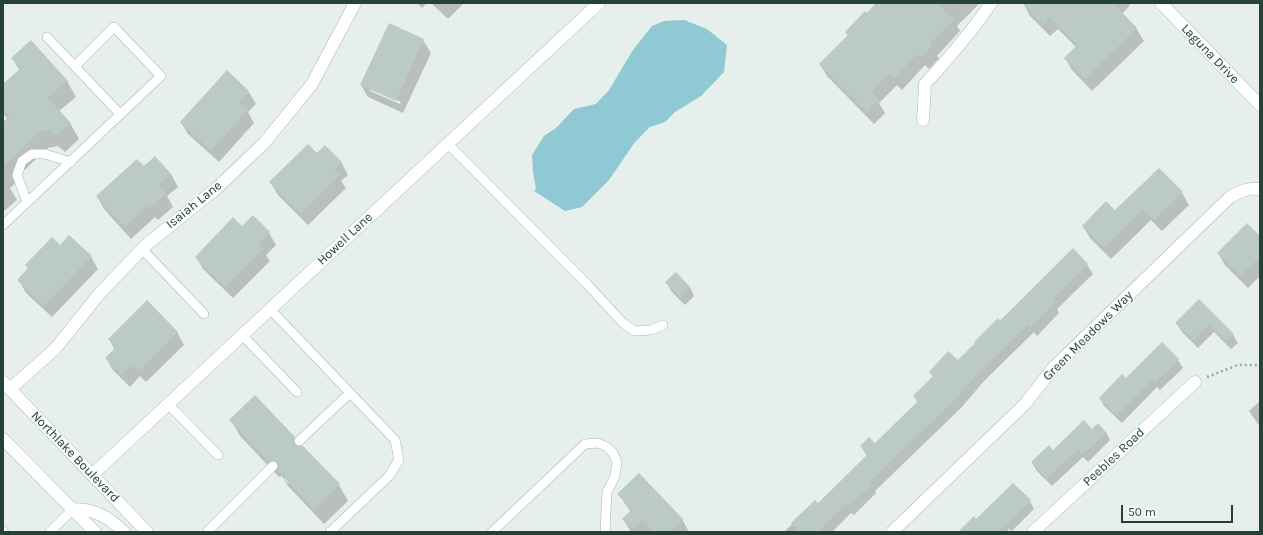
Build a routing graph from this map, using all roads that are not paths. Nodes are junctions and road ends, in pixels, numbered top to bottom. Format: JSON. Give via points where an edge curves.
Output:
{"nodes":[{"id":1,"x":355,"y":3,"type":"edge"},
{"id":2,"x":599,"y":3,"type":"edge"},
{"id":3,"x":990,"y":3,"type":"edge"},
{"id":4,"x":1160,"y":3,"type":"edge"},
{"id":5,"x":47,"y":37,"type":"dead end"},
{"id":6,"x":75,"y":66,"type":"junction"},
{"id":7,"x":1260,"y":106,"type":"edge"},
{"id":8,"x":120,"y":114,"type":"junction"},
{"id":9,"x":923,"y":120,"type":"dead end"},
{"id":10,"x":448,"y":144,"type":"junction"},
{"id":11,"x":70,"y":162,"type":"junction"},
{"id":12,"x":1260,"y":188,"type":"edge"},
{"id":13,"x":27,"y":202,"type":"junction"},
{"id":14,"x":3,"y":225,"type":"edge"},
{"id":15,"x":142,"y":249,"type":"junction"},
{"id":16,"x":270,"y":309,"type":"junction"},
{"id":17,"x":204,"y":314,"type":"dead end"},
{"id":18,"x":664,"y":325,"type":"dead end"},
{"id":19,"x":242,"y":335,"type":"junction"},
{"id":20,"x":1195,"y":382,"type":"road end"},
{"id":21,"x":7,"y":386,"type":"edge"},
{"id":22,"x":297,"y":392,"type":"dead end"},
{"id":23,"x":350,"y":393,"type":"junction"},
{"id":24,"x":168,"y":404,"type":"junction"},
{"id":25,"x":3,"y":439,"type":"edge"},
{"id":26,"x":299,"y":441,"type":"dead end"},
{"id":27,"x":218,"y":455,"type":"dead end"},
{"id":28,"x":274,"y":466,"type":"dead end"},
{"id":29,"x":92,"y":475,"type":"junction"},
{"id":30,"x":73,"y":509,"type":"junction"},
{"id":31,"x":50,"y":532,"type":"edge"},
{"id":32,"x":95,"y":532,"type":"edge"},
{"id":33,"x":124,"y":532,"type":"edge"},
{"id":34,"x":146,"y":532,"type":"edge"},
{"id":35,"x":207,"y":532,"type":"edge"},
{"id":36,"x":330,"y":532,"type":"edge"},
{"id":37,"x":492,"y":532,"type":"edge"},
{"id":38,"x":605,"y":532,"type":"edge"},
{"id":39,"x":892,"y":532,"type":"edge"},
{"id":40,"x":1033,"y":532,"type":"edge"}],
"edges":[{"from":1,"to":15,"type":"street","name":"Isaiah Lane","via":[[312,84],[265,142],[217,188]]},
{"from":2,"to":10,"type":"street","name":"Howell Lane"},
{"from":3,"to":9,"type":"street","via":[[952,55],[925,84]]},
{"from":4,"to":7,"type":"street","name":"Laguna Drive"},
{"from":5,"to":6,"type":"lane"},
{"from":6,"to":8,"type":"lane"},
{"from":6,"to":8,"type":"lane","via":[[114,27],[161,76]]},
{"from":8,"to":11,"type":"lane"},
{"from":10,"to":16,"type":"street","name":"Howell Lane"},
{"from":10,"to":18,"type":"lane","via":[[623,323],[634,331],[651,330]]},
{"from":11,"to":13,"type":"lane"},
{"from":11,"to":13,"type":"lane","via":[[45,154],[32,154],[22,161],[17,175]]},
{"from":12,"to":39,"type":"street","name":"Green Meadows Way","via":[[1240,191],[1230,197],[1054,367],[1025,404]]},
{"from":13,"to":14,"type":"lane"},
{"from":15,"to":17,"type":"lane"},
{"from":15,"to":21,"type":"street","name":"Isaiah Lane","via":[[100,293],[55,349]]},
{"from":16,"to":19,"type":"street","name":"Howell Lane"},
{"from":16,"to":23,"type":"lane"},
{"from":19,"to":22,"type":"lane"},
{"from":19,"to":24,"type":"street","name":"Howell Lane"},
{"from":20,"to":40,"type":"street","name":"Peebles Road"},
{"from":21,"to":29,"type":"street","name":"Northlake Boulevard"},
{"from":23,"to":26,"type":"lane"},
{"from":23,"to":36,"type":"lane","via":[[395,440],[399,460],[388,476]]},
{"from":24,"to":27,"type":"lane"},
{"from":24,"to":29,"type":"street","name":"Howell Lane"},
{"from":25,"to":30,"type":"street"},
{"from":28,"to":35,"type":"lane"},
{"from":29,"to":34,"type":"street","name":"Northlake Boulevard"},
{"from":30,"to":31,"type":"lane"},
{"from":30,"to":32,"type":"street"},
{"from":30,"to":33,"type":"street","via":[[87,509],[101,515],[114,522]]},
{"from":37,"to":38,"type":"lane","via":[[585,444],[598,443],[607,447],[617,462],[615,476],[607,492]]}]}
